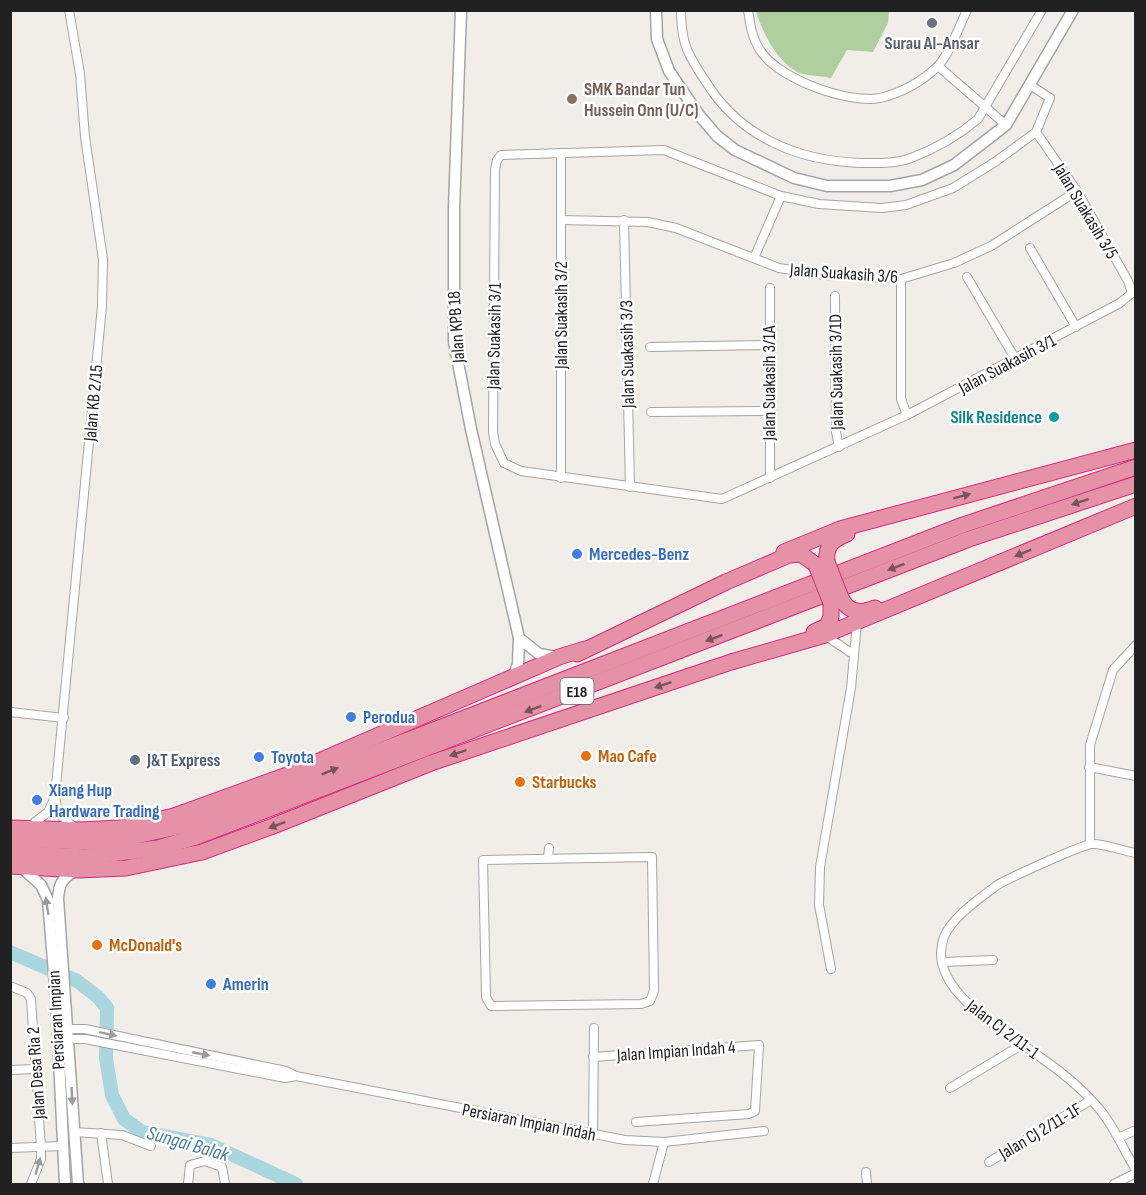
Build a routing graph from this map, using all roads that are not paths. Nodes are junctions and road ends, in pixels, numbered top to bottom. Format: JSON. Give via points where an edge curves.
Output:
{"nodes":[{"id":1,"x":69,"y":10,"type":"edge"},
{"id":2,"x":461,"y":10,"type":"edge"},
{"id":3,"x":656,"y":10,"type":"edge"},
{"id":4,"x":681,"y":10,"type":"edge"},
{"id":5,"x":748,"y":10,"type":"edge"},
{"id":6,"x":968,"y":10,"type":"edge"},
{"id":7,"x":1042,"y":10,"type":"edge"},
{"id":8,"x":1073,"y":10,"type":"edge"},
{"id":9,"x":938,"y":66,"type":"junction"},
{"id":10,"x":1030,"y":85,"type":"junction"},
{"id":11,"x":986,"y":109,"type":"junction"},
{"id":12,"x":1006,"y":125,"type":"junction"},
{"id":13,"x":1036,"y":132,"type":"junction"},
{"id":14,"x":561,"y":153,"type":"junction"},
{"id":15,"x":1077,"y":191,"type":"junction"},
{"id":16,"x":781,"y":196,"type":"junction"},
{"id":17,"x":561,"y":220,"type":"junction"},
{"id":18,"x":624,"y":220,"type":"junction"},
{"id":19,"x":1029,"y":248,"type":"dead end"},
{"id":20,"x":754,"y":258,"type":"junction"},
{"id":21,"x":967,"y":277,"type":"dead end"},
{"id":22,"x":901,"y":279,"type":"junction"},
{"id":23,"x":770,"y":288,"type":"dead end"},
{"id":24,"x":1131,"y":293,"type":"joint"},
{"id":25,"x":835,"y":297,"type":"dead end"},
{"id":26,"x":1076,"y":327,"type":"junction"},
{"id":27,"x":768,"y":345,"type":"junction"},
{"id":28,"x":650,"y":347,"type":"dead end"},
{"id":29,"x":1016,"y":360,"type":"junction"},
{"id":30,"x":768,"y":411,"type":"junction"},
{"id":31,"x":651,"y":412,"type":"dead end"},
{"id":32,"x":907,"y":415,"type":"junction"},
{"id":33,"x":839,"y":447,"type":"junction"},
{"id":34,"x":1136,"y":450,"type":"edge"},
{"id":35,"x":1136,"y":467,"type":"edge"},
{"id":36,"x":561,"y":478,"type":"junction"},
{"id":37,"x":770,"y":478,"type":"junction"},
{"id":38,"x":1136,"y":484,"type":"edge"},
{"id":39,"x":630,"y":487,"type":"junction"},
{"id":40,"x":1136,"y":506,"type":"edge"},
{"id":41,"x":906,"y":512,"type":"junction"},
{"id":42,"x":821,"y":563,"type":"junction"},
{"id":43,"x":726,"y":582,"type":"junction"},
{"id":44,"x":924,"y":593,"type":"junction"},
{"id":45,"x":836,"y":600,"type":"junction"},
{"id":46,"x":857,"y":623,"type":"junction"},
{"id":47,"x":825,"y":635,"type":"junction"},
{"id":48,"x":519,"y":638,"type":"junction"},
{"id":49,"x":1136,"y":645,"type":"edge"},
{"id":50,"x":585,"y":649,"type":"junction"},
{"id":51,"x":768,"y":652,"type":"junction"},
{"id":52,"x":853,"y":654,"type":"junction"},
{"id":53,"x":559,"y":657,"type":"junction"},
{"id":54,"x":513,"y":678,"type":"junction"},
{"id":55,"x":10,"y":712,"type":"edge"},
{"id":56,"x":64,"y":718,"type":"junction"},
{"id":57,"x":413,"y":740,"type":"junction"},
{"id":58,"x":1089,"y":767,"type":"junction"},
{"id":59,"x":1136,"y":776,"type":"edge"},
{"id":60,"x":55,"y":796,"type":"junction"},
{"id":61,"x":18,"y":828,"type":"edge"},
{"id":62,"x":80,"y":830,"type":"junction"},
{"id":63,"x":10,"y":839,"type":"edge"},
{"id":64,"x":1090,"y":844,"type":"junction"},
{"id":65,"x":549,"y":848,"type":"dead end"},
{"id":66,"x":576,"y":848,"type":"dead end"},
{"id":67,"x":10,"y":853,"type":"edge"},
{"id":68,"x":1136,"y":853,"type":"edge"},
{"id":69,"x":548,"y":858,"type":"junction"},
{"id":70,"x":576,"y":858,"type":"junction"},
{"id":71,"x":15,"y":866,"type":"edge"},
{"id":72,"x":78,"y":870,"type":"junction"},
{"id":73,"x":57,"y":956,"type":"junction"},
{"id":74,"x":993,"y":960,"type":"dead end"},
{"id":75,"x":943,"y":962,"type":"junction"},
{"id":76,"x":831,"y":969,"type":"dead end"},
{"id":77,"x":14,"y":988,"type":"edge"},
{"id":78,"x":594,"y":1028,"type":"dead end"},
{"id":79,"x":63,"y":1034,"type":"junction"},
{"id":80,"x":129,"y":1044,"type":"junction"},
{"id":81,"x":1023,"y":1044,"type":"junction"},
{"id":82,"x":593,"y":1057,"type":"junction"},
{"id":83,"x":36,"y":1069,"type":"junction"},
{"id":84,"x":10,"y":1070,"type":"edge"},
{"id":85,"x":950,"y":1088,"type":"dead end"},
{"id":86,"x":1091,"y":1100,"type":"junction"},
{"id":87,"x":73,"y":1119,"type":"junction"},
{"id":88,"x":636,"y":1122,"type":"dead end"},
{"id":89,"x":1136,"y":1130,"type":"edge"},
{"id":90,"x":764,"y":1131,"type":"dead end"},
{"id":91,"x":74,"y":1132,"type":"junction"},
{"id":92,"x":101,"y":1133,"type":"junction"},
{"id":93,"x":593,"y":1135,"type":"junction"},
{"id":94,"x":1118,"y":1138,"type":"junction"},
{"id":95,"x":664,"y":1142,"type":"junction"},
{"id":96,"x":62,"y":1146,"type":"junction"},
{"id":97,"x":151,"y":1146,"type":"dead end"},
{"id":98,"x":41,"y":1147,"type":"junction"},
{"id":99,"x":10,"y":1148,"type":"edge"},
{"id":100,"x":989,"y":1162,"type":"dead end"},
{"id":101,"x":76,"y":1172,"type":"junction"},
{"id":102,"x":866,"y":1172,"type":"dead end"},
{"id":103,"x":1136,"y":1172,"type":"edge"},
{"id":104,"x":31,"y":1185,"type":"edge"},
{"id":105,"x":64,"y":1185,"type":"edge"},
{"id":106,"x":78,"y":1185,"type":"edge"},
{"id":107,"x":108,"y":1185,"type":"edge"},
{"id":108,"x":188,"y":1185,"type":"edge"},
{"id":109,"x":225,"y":1185,"type":"edge"},
{"id":110,"x":653,"y":1185,"type":"edge"},
{"id":111,"x":867,"y":1185,"type":"edge"},
{"id":112,"x":1114,"y":1185,"type":"edge"}],
"edges":[{"from":1,"to":56,"type":"street","name":"Jalan KB 2/15","via":[[103,259],[103,296]]},
{"from":2,"to":48,"type":"street","name":"Jalan KPB 18","via":[[454,342]]},
{"from":3,"to":12,"type":"street","via":[[657,39],[669,71],[699,115],[735,150],[794,178],[826,186],[890,186],[922,180],[954,165]]},
{"from":4,"to":11,"type":"street","via":[[681,37],[732,117],[779,147],[815,159],[884,164],[909,159],[964,131]]},
{"from":5,"to":9,"type":"street","via":[[751,30],[761,51],[809,86],[842,95],[878,98],[906,89]]},
{"from":6,"to":9,"type":"street"},
{"from":7,"to":11,"type":"street"},
{"from":8,"to":10,"type":"street"},
{"from":9,"to":11,"type":"street"},
{"from":10,"to":12,"type":"street"},
{"from":10,"to":13,"type":"street","via":[[1050,98]]},
{"from":11,"to":12,"type":"street"},
{"from":13,"to":15,"type":"street","name":"Jalan Suakasih 3/5"},
{"from":13,"to":16,"type":"street","name":"Jalan Suakasih 3/1","via":[[953,188],[906,205],[828,205]]},
{"from":14,"to":16,"type":"street","name":"Jalan Suakasih 3/1","via":[[664,150]]},
{"from":14,"to":17,"type":"street","name":"Jalan Suakasih 3/2"},
{"from":14,"to":36,"type":"street","name":"Jalan Suakasih 3/1","via":[[509,154],[497,160],[493,420],[495,444],[504,463],[520,471]]},
{"from":15,"to":22,"type":"street","name":"Jalan Suakasih 3/6","via":[[991,246],[954,263]]},
{"from":15,"to":24,"type":"street","name":"Jalan Suakasih 3/5"},
{"from":16,"to":20,"type":"street"},
{"from":17,"to":18,"type":"street","name":"Jalan Suakasih 3/6"},
{"from":17,"to":36,"type":"street","name":"Jalan Suakasih 3/2"},
{"from":18,"to":20,"type":"street","name":"Jalan Suakasih 3/6","via":[[676,228]]},
{"from":18,"to":39,"type":"street","name":"Jalan Suakasih 3/3"},
{"from":19,"to":26,"type":"street"},
{"from":20,"to":22,"type":"street","name":"Jalan Suakasih 3/6","via":[[779,268],[824,275]]},
{"from":21,"to":29,"type":"street"},
{"from":22,"to":32,"type":"street","via":[[901,399]]},
{"from":23,"to":27,"type":"street","name":"Jalan Suakasih 3/1A"},
{"from":24,"to":26,"type":"street","name":"Jalan Suakasih 3/1"},
{"from":25,"to":33,"type":"street","name":"Jalan Suakasih 3/1D"},
{"from":26,"to":29,"type":"street","name":"Jalan Suakasih 3/1"},
{"from":27,"to":28,"type":"street"},
{"from":27,"to":30,"type":"street","name":"Jalan Suakasih 3/1A"},
{"from":29,"to":32,"type":"street","name":"Jalan Suakasih 3/1"},
{"from":30,"to":31,"type":"street"},
{"from":30,"to":37,"type":"street","name":"Jalan Suakasih 3/1A"},
{"from":32,"to":33,"type":"street","name":"Jalan Suakasih 3/1"},
{"from":33,"to":37,"type":"street","name":"Jalan Suakasih 3/1"},
{"from":41,"to":34,"type":"highway","one_way":true},
{"from":35,"to":57,"type":"highway","number":"E18","via":[[963,525]]},
{"from":36,"to":39,"type":"street","name":"Jalan Suakasih 3/1"},
{"from":37,"to":39,"type":"street","name":"Jalan Suakasih 3/1","via":[[722,499]]},
{"from":38,"to":67,"type":"highway","number":"E18","one_way":true,"via":[[969,539],[196,837],[158,848],[86,856]]},
{"from":40,"to":44,"type":"highway","one_way":true},
{"from":41,"to":42,"type":"highway","via":[[837,538]]},
{"from":41,"to":43,"type":"highway","via":[[811,539]]},
{"from":42,"to":43,"type":"highway","via":[[801,554],[789,555]]},
{"from":42,"to":45,"type":"highway","bridge":true},
{"from":43,"to":50,"type":"highway"},
{"from":44,"to":45,"type":"highway","via":[[865,612],[853,611]]},
{"from":44,"to":46,"type":"highway"},
{"from":45,"to":51,"type":"highway","via":[[827,626]]},
{"from":46,"to":47,"type":"highway"},
{"from":46,"to":52,"type":"street"},
{"from":47,"to":51,"type":"highway"},
{"from":47,"to":52,"type":"street"},
{"from":48,"to":53,"type":"street","via":[[539,654]]},
{"from":48,"to":54,"type":"street","name":"Jalan KPB 18","via":[[519,664]]},
{"from":49,"to":58,"type":"street","via":[[1117,662],[1106,685],[1090,745]]},
{"from":50,"to":53,"type":"highway"},
{"from":50,"to":57,"type":"highway","via":[[563,663],[430,724]]},
{"from":51,"to":72,"type":"highway","one_way":true,"via":[[431,763],[202,852],[126,868]]},
{"from":52,"to":76,"type":"street","via":[[820,877],[819,905]]},
{"from":53,"to":54,"type":"highway"},
{"from":54,"to":62,"type":"highway","via":[[228,798],[152,822]]},
{"from":55,"to":56,"type":"street"},
{"from":56,"to":60,"type":"street","name":"Jalan KB 2/15"},
{"from":63,"to":57,"type":"highway","number":"E18","one_way":true,"via":[[86,842],[156,833],[191,824]]},
{"from":58,"to":59,"type":"street"},
{"from":58,"to":64,"type":"street"},
{"from":60,"to":61,"type":"street","name":"Jalan KB 2/15","via":[[48,812]]},
{"from":60,"to":62,"type":"street","via":[[58,813]]},
{"from":61,"to":62,"type":"highway"},
{"from":64,"to":68,"type":"street"},
{"from":64,"to":75,"type":"street","via":[[998,885],[950,928],[942,947]]},
{"from":65,"to":69,"type":"street"},
{"from":66,"to":70,"type":"street"},
{"from":69,"to":70,"type":"street"},
{"from":69,"to":70,"type":"street","via":[[483,860],[486,997],[491,1006],[642,1004],[650,1000],[654,991],[652,857]]},
{"from":71,"to":72,"type":"highway"},
{"from":73,"to":71,"type":"street","name":"Persiaran Impian","one_way":true,"via":[[48,900],[41,885]]},
{"from":72,"to":73,"type":"street","name":"Persiaran Impian","via":[[59,885]]},
{"from":73,"to":79,"type":"street","name":"Persiaran Impian"},
{"from":74,"to":75,"type":"street"},
{"from":75,"to":81,"type":"street","name":"Jalan CJ 2/11-1","via":[[966,1003]]},
{"from":77,"to":83,"type":"street","name":"Jalan Desa Ria 2","via":[[31,999]]},
{"from":78,"to":82,"type":"street"},
{"from":79,"to":80,"type":"street","name":"Persiaran Impian Indah"},
{"from":79,"to":80,"type":"street","name":"Persiaran Impian Indah","one_way":true,"via":[[85,1029]]},
{"from":79,"to":87,"type":"street","name":"Persiaran Impian","one_way":true},
{"from":79,"to":96,"type":"street","name":"Persiaran Impian"},
{"from":80,"to":93,"type":"street","name":"Persiaran Impian Indah","via":[[286,1071]]},
{"from":81,"to":85,"type":"street"},
{"from":81,"to":86,"type":"street","name":"Jalan CJ 2/11-1"},
{"from":82,"to":88,"type":"street","name":"Jalan Impian Indah 4","via":[[759,1045],[755,1111]]},
{"from":82,"to":93,"type":"street"},
{"from":83,"to":84,"type":"street"},
{"from":83,"to":98,"type":"street","name":"Jalan Desa Ria 2"},
{"from":86,"to":94,"type":"street","name":"Jalan CJ 2/11-1"},
{"from":86,"to":100,"type":"street","name":"Jalan CJ 2/11-1F"},
{"from":87,"to":91,"type":"street","name":"Persiaran Impian"},
{"from":87,"to":96,"type":"street"},
{"from":89,"to":94,"type":"street"},
{"from":90,"to":95,"type":"street","name":"Persiaran Impian Indah"},
{"from":91,"to":92,"type":"street"},
{"from":91,"to":101,"type":"street","name":"Persiaran Impian"},
{"from":92,"to":97,"type":"street","via":[[122,1135]]},
{"from":92,"to":107,"type":"street"},
{"from":93,"to":95,"type":"street","name":"Persiaran Impian Indah"},
{"from":94,"to":103,"type":"street","name":"Jalan CJ 2/11-1"},
{"from":95,"to":110,"type":"street"},
{"from":96,"to":98,"type":"street"},
{"from":96,"to":101,"type":"street","via":[[70,1154]]},
{"from":96,"to":105,"type":"street","name":"Persiaran Impian"},
{"from":98,"to":99,"type":"street"},
{"from":104,"to":98,"type":"street","name":"Jalan Desa Ria 2","one_way":true,"via":[[41,1159]]},
{"from":101,"to":106,"type":"street","name":"Persiaran Impian"},
{"from":102,"to":111,"type":"street"},
{"from":103,"to":112,"type":"street"},
{"from":108,"to":109,"type":"street","via":[[190,1165],[205,1161],[222,1167]]}]}
